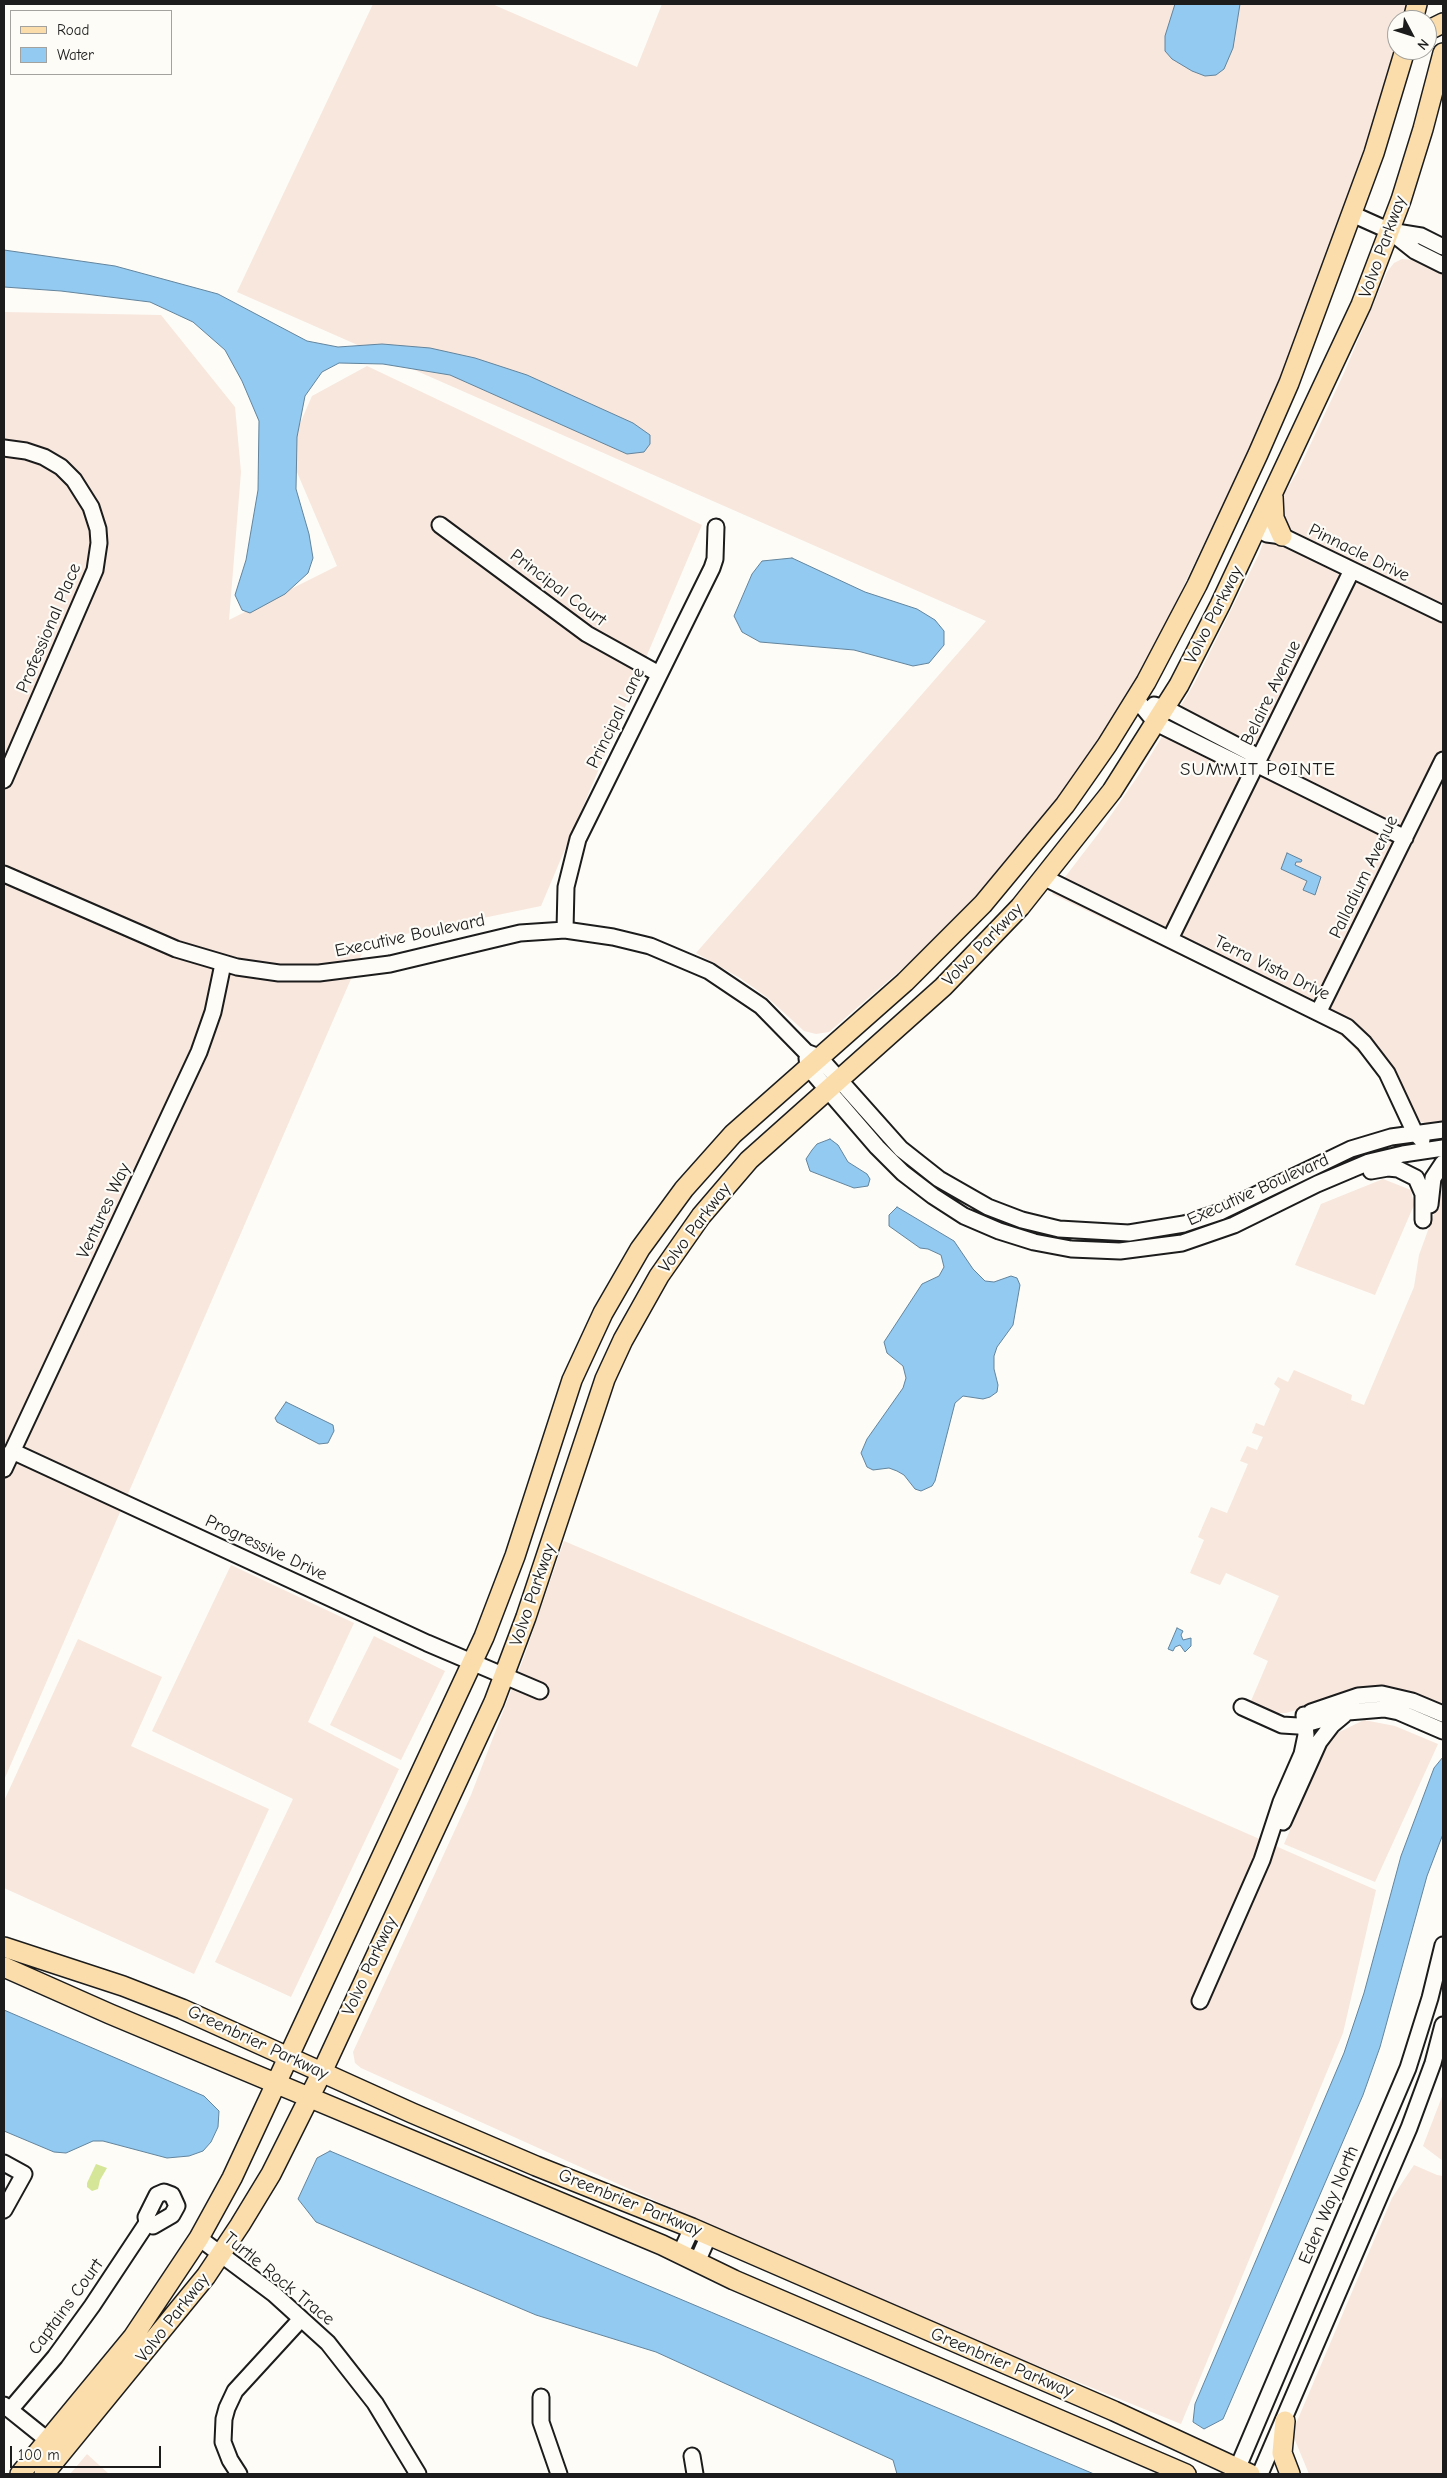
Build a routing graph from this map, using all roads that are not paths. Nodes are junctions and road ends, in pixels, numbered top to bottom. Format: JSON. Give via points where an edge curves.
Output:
{"nodes":[{"id":1,"x":1443,"y":53,"type":"edge"},
{"id":2,"x":1402,"y":60,"type":"edge"},
{"id":3,"x":1352,"y":214,"type":"junction"},
{"id":4,"x":1390,"y":231,"type":"junction"},
{"id":5,"x":1443,"y":247,"type":"edge"},
{"id":6,"x":1443,"y":265,"type":"edge"},
{"id":7,"x":1289,"y":383,"type":"junction"},
{"id":8,"x":4,"y":448,"type":"edge"},
{"id":9,"x":1274,"y":493,"type":"junction"},
{"id":10,"x":440,"y":525,"type":"dead end"},
{"id":11,"x":716,"y":527,"type":"dead end"},
{"id":12,"x":1257,"y":529,"type":"junction"},
{"id":13,"x":1282,"y":536,"type":"junction"},
{"id":14,"x":1352,"y":570,"type":"junction"},
{"id":15,"x":1443,"y":614,"type":"edge"},
{"id":16,"x":659,"y":674,"type":"junction"},
{"id":17,"x":1136,"y":699,"type":"junction"},
{"id":18,"x":1161,"y":716,"type":"junction"},
{"id":19,"x":1443,"y":760,"type":"edge"},
{"id":20,"x":1256,"y":764,"type":"junction"},
{"id":21,"x":4,"y":780,"type":"edge"},
{"id":22,"x":1405,"y":838,"type":"junction"},
{"id":23,"x":4,"y":874,"type":"edge"},
{"id":24,"x":1045,"y":878,"type":"junction"},
{"id":25,"x":565,"y":930,"type":"junction"},
{"id":26,"x":1170,"y":939,"type":"junction"},
{"id":27,"x":222,"y":964,"type":"junction"},
{"id":28,"x":1319,"y":1011,"type":"junction"},
{"id":29,"x":811,"y":1059,"type":"junction"},
{"id":30,"x":833,"y":1085,"type":"junction"},
{"id":31,"x":1443,"y":1130,"type":"edge"},
{"id":32,"x":1415,"y":1133,"type":"junction"},
{"id":33,"x":1438,"y":1149,"type":"edge"},
{"id":34,"x":1443,"y":1163,"type":"edge"},
{"id":35,"x":1332,"y":1178,"type":"junction"},
{"id":36,"x":12,"y":1451,"type":"junction"},
{"id":37,"x":4,"y":1469,"type":"edge"},
{"id":38,"x":472,"y":1662,"type":"junction"},
{"id":39,"x":504,"y":1676,"type":"junction"},
{"id":40,"x":540,"y":1691,"type":"dead end"},
{"id":41,"x":1242,"y":1707,"type":"dead end"},
{"id":42,"x":1348,"y":1712,"type":"junction"},
{"id":43,"x":1443,"y":1714,"type":"edge"},
{"id":44,"x":1309,"y":1718,"type":"junction"},
{"id":45,"x":1443,"y":1732,"type":"edge"},
{"id":46,"x":1293,"y":1800,"type":"junction"},
{"id":47,"x":1262,"y":1860,"type":"junction"},
{"id":48,"x":1443,"y":1945,"type":"edge"},
{"id":49,"x":4,"y":1947,"type":"edge"},
{"id":50,"x":4,"y":1967,"type":"edge"},
{"id":51,"x":1200,"y":2001,"type":"dead end"},
{"id":52,"x":1443,"y":2025,"type":"edge"},
{"id":53,"x":289,"y":2056,"type":"junction"},
{"id":54,"x":322,"y":2072,"type":"junction"},
{"id":55,"x":277,"y":2083,"type":"junction"},
{"id":56,"x":310,"y":2096,"type":"junction"},
{"id":57,"x":4,"y":2163,"type":"edge"},
{"id":58,"x":4,"y":2210,"type":"edge"},
{"id":59,"x":147,"y":2223,"type":"dead end"},
{"id":60,"x":700,"y":2232,"type":"junction"},
{"id":61,"x":199,"y":2238,"type":"junction"},
{"id":62,"x":221,"y":2255,"type":"junction"},
{"id":63,"x":688,"y":2258,"type":"junction"},
{"id":64,"x":302,"y":2319,"type":"junction"},
{"id":65,"x":541,"y":2397,"type":"dead end"},
{"id":66,"x":7,"y":2407,"type":"edge"},
{"id":67,"x":1285,"y":2421,"type":"junction"},
{"id":68,"x":55,"y":2447,"type":"junction"},
{"id":69,"x":692,"y":2456,"type":"dead end"},
{"id":70,"x":1241,"y":2472,"type":"edge"},
{"id":71,"x":20,"y":2474,"type":"edge"},
{"id":72,"x":44,"y":2474,"type":"edge"},
{"id":73,"x":240,"y":2474,"type":"edge"},
{"id":74,"x":418,"y":2474,"type":"edge"},
{"id":75,"x":559,"y":2474,"type":"edge"},
{"id":76,"x":695,"y":2474,"type":"edge"},
{"id":77,"x":1186,"y":2474,"type":"edge"},
{"id":78,"x":1260,"y":2474,"type":"edge"},
{"id":79,"x":1290,"y":2474,"type":"edge"}],
"edges":[{"from":1,"to":4,"type":"main road","name":"Volvo Parkway","via":[[1423,129]]},
{"from":2,"to":3,"type":"main road","name":"Volvo Parkway"},
{"from":3,"to":4,"type":"street"},
{"from":3,"to":7,"type":"main road","name":"Volvo Parkway"},
{"from":4,"to":5,"type":"street","via":[[1421,236]]},
{"from":4,"to":6,"type":"street","via":[[1415,251]]},
{"from":4,"to":9,"type":"main road","name":"Volvo Parkway","via":[[1348,336]]},
{"from":7,"to":12,"type":"main road","via":[[1286,404],[1243,505],[1244,515]]},
{"from":7,"to":17,"type":"main road","name":"Volvo Parkway","via":[[1197,585]]},
{"from":8,"to":21,"type":"street","name":"Professional Place","via":[[44,457],[74,480],[91,507],[99,543],[89,585]]},
{"from":9,"to":12,"type":"main road","name":"Volvo Parkway"},
{"from":9,"to":13,"type":"main road","via":[[1274,518]]},
{"from":10,"to":16,"type":"street","name":"Principal Court","via":[[587,634]]},
{"from":11,"to":16,"type":"street","name":"Principal Lane","via":[[712,568]]},
{"from":12,"to":13,"type":"street","name":"Pinnacle Drive"},
{"from":12,"to":18,"type":"main road","name":"Volvo Parkway"},
{"from":13,"to":14,"type":"street","name":"Pinnacle Drive"},
{"from":14,"to":15,"type":"street","name":"Pinnacle Drive"},
{"from":14,"to":20,"type":"street","name":"Belaire Avenue"},
{"from":16,"to":25,"type":"street","name":"Principal Lane","via":[[578,838],[566,887]]},
{"from":17,"to":18,"type":"street"},
{"from":17,"to":29,"type":"main road","name":"Volvo Parkway","via":[[1065,805],[999,887],[932,957]]},
{"from":18,"to":20,"type":"street","via":[[1245,767]]},
{"from":18,"to":24,"type":"main road","name":"Volvo Parkway","via":[[1112,791]]},
{"from":19,"to":22,"type":"street","name":"Palladium Avenue"},
{"from":20,"to":22,"type":"street"},
{"from":20,"to":26,"type":"street","name":"Belaire Avenue"},
{"from":22,"to":28,"type":"street","name":"Palladium Avenue"},
{"from":23,"to":27,"type":"street","name":"Executive Boulevard","via":[[176,949]]},
{"from":24,"to":26,"type":"street","name":"Terra Vista Drive"},
{"from":24,"to":30,"type":"main road","name":"Volvo Parkway","via":[[949,982]]},
{"from":25,"to":27,"type":"street","name":"Executive Boulevard","via":[[520,933],[390,964],[335,972],[279,973]]},
{"from":25,"to":29,"type":"street","name":"Executive Boulevard","via":[[650,946],[699,965],[760,1006]]},
{"from":26,"to":28,"type":"street","name":"Terra Vista Drive"},
{"from":27,"to":36,"type":"street","name":"Ventures Way","via":[[213,1012],[198,1052]]},
{"from":28,"to":32,"type":"street","name":"Terra Vista Drive","via":[[1346,1027],[1369,1049],[1394,1087]]},
{"from":29,"to":30,"type":"street","name":"Executive Boulevard"},
{"from":29,"to":38,"type":"main road","name":"Volvo Parkway","via":[[708,1160],[661,1218],[621,1280],[572,1380],[503,1590]]},
{"from":30,"to":32,"type":"street","name":"Executive Boulevard","via":[[901,1149],[954,1189],[1022,1220],[1059,1230],[1089,1233],[1148,1231],[1202,1219],[1351,1149]]},
{"from":30,"to":35,"type":"street","name":"Executive Boulevard","via":[[890,1160],[933,1196],[982,1224],[1052,1246],[1106,1252],[1146,1250],[1182,1243],[1234,1225]]},
{"from":30,"to":39,"type":"main road","name":"Volvo Parkway","via":[[776,1134],[724,1188],[679,1245],[640,1307],[595,1407]]},
{"from":31,"to":32,"type":"street","name":"Executive Boulevard"},
{"from":32,"to":33,"type":"street","name":"Terra Vista Drive"},
{"from":33,"to":35,"type":"street","name":"Executive Boulevard","via":[[1369,1162]]},
{"from":34,"to":35,"type":"street","via":[[1433,1178],[1429,1211],[1423,1220],[1421,1187],[1408,1172],[1388,1168]]},
{"from":36,"to":37,"type":"street","name":"Ventures Way"},
{"from":36,"to":38,"type":"street","name":"Progressive Drive"},
{"from":38,"to":39,"type":"street","name":"Progressive Drive"},
{"from":38,"to":53,"type":"main road","name":"Volvo Parkway"},
{"from":39,"to":40,"type":"street","name":"Progressive Drive"},
{"from":39,"to":54,"type":"main road","name":"Volvo Parkway"},
{"from":41,"to":44,"type":"street","via":[[1289,1726]]},
{"from":42,"to":44,"type":"street"},
{"from":42,"to":45,"type":"street","via":[[1390,1710]]},
{"from":42,"to":46,"type":"street","via":[[1319,1742]]},
{"from":43,"to":44,"type":"street","via":[[1412,1701],[1382,1694],[1358,1696]]},
{"from":44,"to":46,"type":"street","via":[[1314,1737],[1297,1778]]},
{"from":44,"to":47,"type":"street","via":[[1305,1745],[1281,1802]]},
{"from":46,"to":47,"type":"street"},
{"from":47,"to":51,"type":"street"},
{"from":48,"to":70,"type":"street","name":"Eden Way North","via":[[1408,2068]]},
{"from":49,"to":53,"type":"main road","name":"Greenbrier Parkway","via":[[158,1998]]},
{"from":50,"to":55,"type":"main road","name":"Greenbrier Parkway"},
{"from":52,"to":67,"type":"street","via":[[1410,2128]]},
{"from":53,"to":54,"type":"main road","name":"Greenbrier Parkway"},
{"from":53,"to":55,"type":"main road","name":"Volvo Parkway"},
{"from":54,"to":56,"type":"main road","name":"Volvo Parkway"},
{"from":54,"to":60,"type":"main road","name":"Greenbrier Parkway","via":[[536,2166]]},
{"from":55,"to":56,"type":"main road","name":"Greenbrier Parkway"},
{"from":55,"to":61,"type":"main road","name":"Volvo Parkway","via":[[232,2178]]},
{"from":56,"to":62,"type":"main road","name":"Volvo Parkway","via":[[271,2174]]},
{"from":56,"to":63,"type":"main road","name":"Greenbrier Parkway"},
{"from":57,"to":58,"type":"street","via":[[24,2174]]},
{"from":59,"to":66,"type":"street","name":"Captains Court","via":[[55,2356]]},
{"from":60,"to":63,"type":"street"},
{"from":60,"to":70,"type":"main road","name":"Greenbrier Parkway","via":[[1114,2411]]},
{"from":61,"to":62,"type":"street","name":"Turtle Rock Trace"},
{"from":61,"to":68,"type":"main road","name":"Volvo Parkway"},
{"from":62,"to":64,"type":"street","name":"Turtle Rock Trace"},
{"from":62,"to":68,"type":"main road","name":"Volvo Parkway","via":[[164,2330]]},
{"from":63,"to":77,"type":"main road","name":"Greenbrier Parkway"},
{"from":64,"to":73,"type":"street","via":[[235,2392],[227,2408],[224,2442],[233,2466]]},
{"from":64,"to":74,"type":"street","name":"Turtle Rock Trace","via":[[328,2344],[364,2388]]},
{"from":65,"to":75,"type":"street","via":[[540,2422]]},
{"from":66,"to":68,"type":"street"},
{"from":67,"to":78,"type":"street"},
{"from":67,"to":79,"type":"main road","via":[[1282,2453]]},
{"from":68,"to":71,"type":"main road","name":"Volvo Parkway"},
{"from":68,"to":72,"type":"main road","name":"Volvo Parkway"},
{"from":69,"to":76,"type":"street"}]}
